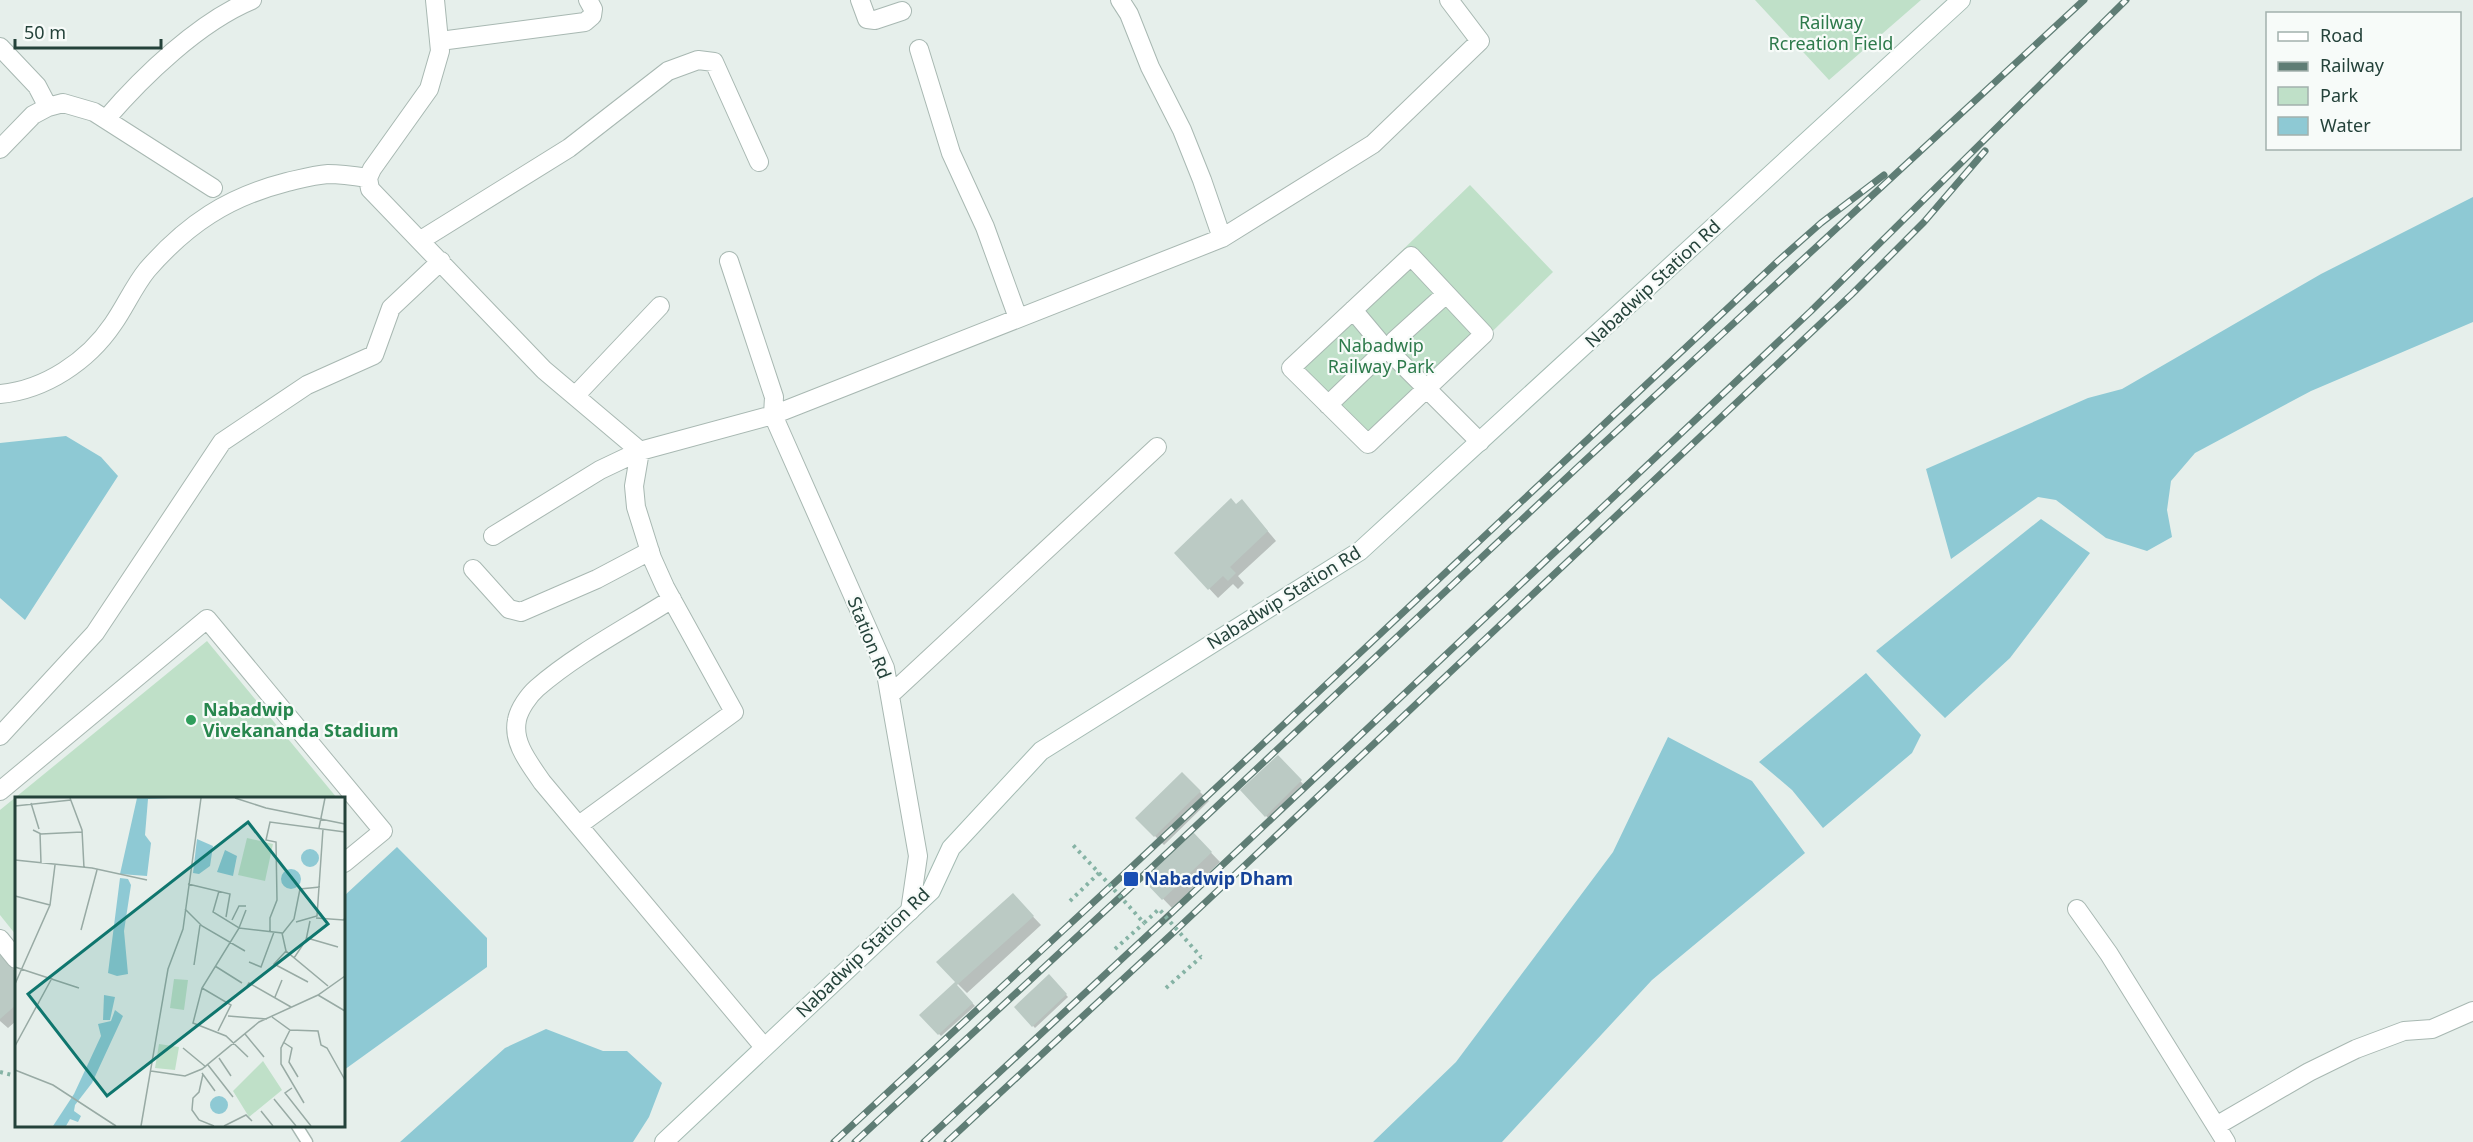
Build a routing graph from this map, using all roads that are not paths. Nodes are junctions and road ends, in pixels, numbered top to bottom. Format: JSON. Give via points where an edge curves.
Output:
{"nodes":[{"id":1,"x":252,"y":0,"type":"edge"},
{"id":2,"x":435,"y":0,"type":"edge"},
{"id":3,"x":588,"y":0,"type":"edge"},
{"id":4,"x":860,"y":0,"type":"edge"},
{"id":5,"x":1120,"y":0,"type":"edge"},
{"id":6,"x":1449,"y":0,"type":"edge"},
{"id":7,"x":1961,"y":0,"type":"edge"},
{"id":8,"x":219,"y":8,"type":"edge"},
{"id":9,"x":902,"y":11,"type":"dead end"},
{"id":10,"x":440,"y":41,"type":"junction"},
{"id":11,"x":0,"y":47,"type":"edge"},
{"id":12,"x":919,"y":49,"type":"dead end"},
{"id":13,"x":48,"y":107,"type":"junction"},
{"id":14,"x":106,"y":119,"type":"junction"},
{"id":15,"x":0,"y":149,"type":"edge"},
{"id":16,"x":759,"y":162,"type":"dead end"},
{"id":17,"x":368,"y":178,"type":"junction"},
{"id":18,"x":213,"y":188,"type":"dead end"},
{"id":19,"x":1222,"y":238,"type":"junction"},
{"id":20,"x":421,"y":240,"type":"junction"},
{"id":21,"x":441,"y":261,"type":"junction"},
{"id":22,"x":729,"y":261,"type":"dead end"},
{"id":23,"x":1446,"y":294,"type":"junction"},
{"id":24,"x":660,"y":306,"type":"dead end"},
{"id":25,"x":1353,"y":310,"type":"junction"},
{"id":26,"x":1018,"y":318,"type":"junction"},
{"id":27,"x":1387,"y":348,"type":"junction"},
{"id":28,"x":1427,"y":387,"type":"junction"},
{"id":29,"x":0,"y":394,"type":"edge"},
{"id":30,"x":575,"y":396,"type":"junction"},
{"id":31,"x":1328,"y":405,"type":"junction"},
{"id":32,"x":772,"y":415,"type":"junction"},
{"id":33,"x":1480,"y":442,"type":"junction"},
{"id":34,"x":1157,"y":447,"type":"dead end"},
{"id":35,"x":640,"y":451,"type":"junction"},
{"id":36,"x":493,"y":536,"type":"dead end"},
{"id":37,"x":650,"y":550,"type":"junction"},
{"id":38,"x":473,"y":569,"type":"dead end"},
{"id":39,"x":672,"y":599,"type":"junction"},
{"id":40,"x":890,"y":695,"type":"junction"},
{"id":41,"x":0,"y":736,"type":"edge"},
{"id":42,"x":0,"y":790,"type":"edge"},
{"id":43,"x":579,"y":825,"type":"junction"},
{"id":44,"x":345,"y":862,"type":"edge"},
{"id":45,"x":2078,"y":909,"type":"dead end"},
{"id":46,"x":910,"y":911,"type":"junction"},
{"id":47,"x":0,"y":939,"type":"edge"},
{"id":48,"x":15,"y":958,"type":"edge"},
{"id":49,"x":2473,"y":1011,"type":"edge"},
{"id":50,"x":764,"y":1047,"type":"junction"},
{"id":51,"x":2216,"y":1126,"type":"junction"},
{"id":52,"x":298,"y":1127,"type":"edge"},
{"id":53,"x":307,"y":1142,"type":"edge"},
{"id":54,"x":664,"y":1142,"type":"edge"},
{"id":55,"x":2226,"y":1142,"type":"edge"}],
"edges":[{"from":1,"to":8,"type":"street"},
{"from":2,"to":10,"type":"street"},
{"from":3,"to":10,"type":"street","via":[[593,9],[585,22]]},
{"from":4,"to":9,"type":"street","via":[[867,19]]},
{"from":5,"to":19,"type":"street","via":[[1182,130]]},
{"from":6,"to":19,"type":"street","via":[[1480,41],[1373,144]]},
{"from":7,"to":33,"type":"street","name":"Nabadwip Station Rd"},
{"from":8,"to":14,"type":"street","via":[[196,35],[138,82]]},
{"from":10,"to":17,"type":"street","via":[[429,89]]},
{"from":11,"to":13,"type":"street","via":[[37,86]]},
{"from":12,"to":26,"type":"street","via":[[951,153],[986,227]]},
{"from":13,"to":14,"type":"street","via":[[63,103],[78,106]]},
{"from":13,"to":15,"type":"street","via":[[33,116]]},
{"from":14,"to":18,"type":"street"},
{"from":16,"to":20,"type":"street","via":[[714,62],[698,60],[668,71],[569,148]]},
{"from":17,"to":20,"type":"street","via":[[370,189]]},
{"from":17,"to":29,"type":"street","via":[[326,174],[307,177],[237,198],[209,213],[146,272],[112,326],[67,370],[45,382]]},
{"from":19,"to":26,"type":"street"},
{"from":20,"to":21,"type":"street"},
{"from":21,"to":30,"type":"street","via":[[544,370]]},
{"from":21,"to":41,"type":"street","via":[[391,308],[374,355],[306,385],[222,442],[95,633]]},
{"from":22,"to":32,"type":"street","via":[[774,397]]},
{"from":23,"to":25,"type":"street","via":[[1410,256]]},
{"from":23,"to":27,"type":"street"},
{"from":23,"to":28,"type":"street","via":[[1484,334]]},
{"from":24,"to":30,"type":"street"},
{"from":25,"to":27,"type":"street"},
{"from":25,"to":31,"type":"street","via":[[1291,368]]},
{"from":26,"to":32,"type":"street"},
{"from":27,"to":28,"type":"street"},
{"from":27,"to":31,"type":"street"},
{"from":28,"to":31,"type":"street","via":[[1368,444]]},
{"from":28,"to":33,"type":"street"},
{"from":30,"to":35,"type":"street"},
{"from":32,"to":35,"type":"street"},
{"from":32,"to":40,"type":"street","name":"Station Rd","via":[[885,668]]},
{"from":33,"to":46,"type":"street","name":"Nabadwip Station Rd","via":[[1360,551],[1041,751],[951,848],[931,891]]},
{"from":34,"to":40,"type":"street"},
{"from":35,"to":36,"type":"street","via":[[600,470]]},
{"from":35,"to":37,"type":"street","via":[[634,486],[636,507]]},
{"from":37,"to":38,"type":"street","via":[[597,579],[521,612],[509,609]]},
{"from":37,"to":39,"type":"street"},
{"from":39,"to":43,"type":"street","via":[[734,712]]},
{"from":39,"to":43,"type":"street","via":[[535,690],[517,718],[516,736],[529,763]]},
{"from":40,"to":46,"type":"street","name":"Station Rd","via":[[918,856]]},
{"from":42,"to":44,"type":"street","via":[[207,619],[383,831]]},
{"from":43,"to":50,"type":"street"},
{"from":45,"to":51,"type":"street"},
{"from":46,"to":50,"type":"street","name":"Nabadwip Station Rd"},
{"from":47,"to":48,"type":"street"},
{"from":49,"to":51,"type":"street","via":[[2432,1029],[2404,1031],[2356,1049]]},
{"from":50,"to":54,"type":"street","name":"Nabadwip Station Rd"},
{"from":51,"to":55,"type":"street"},
{"from":52,"to":53,"type":"lane"}]}
